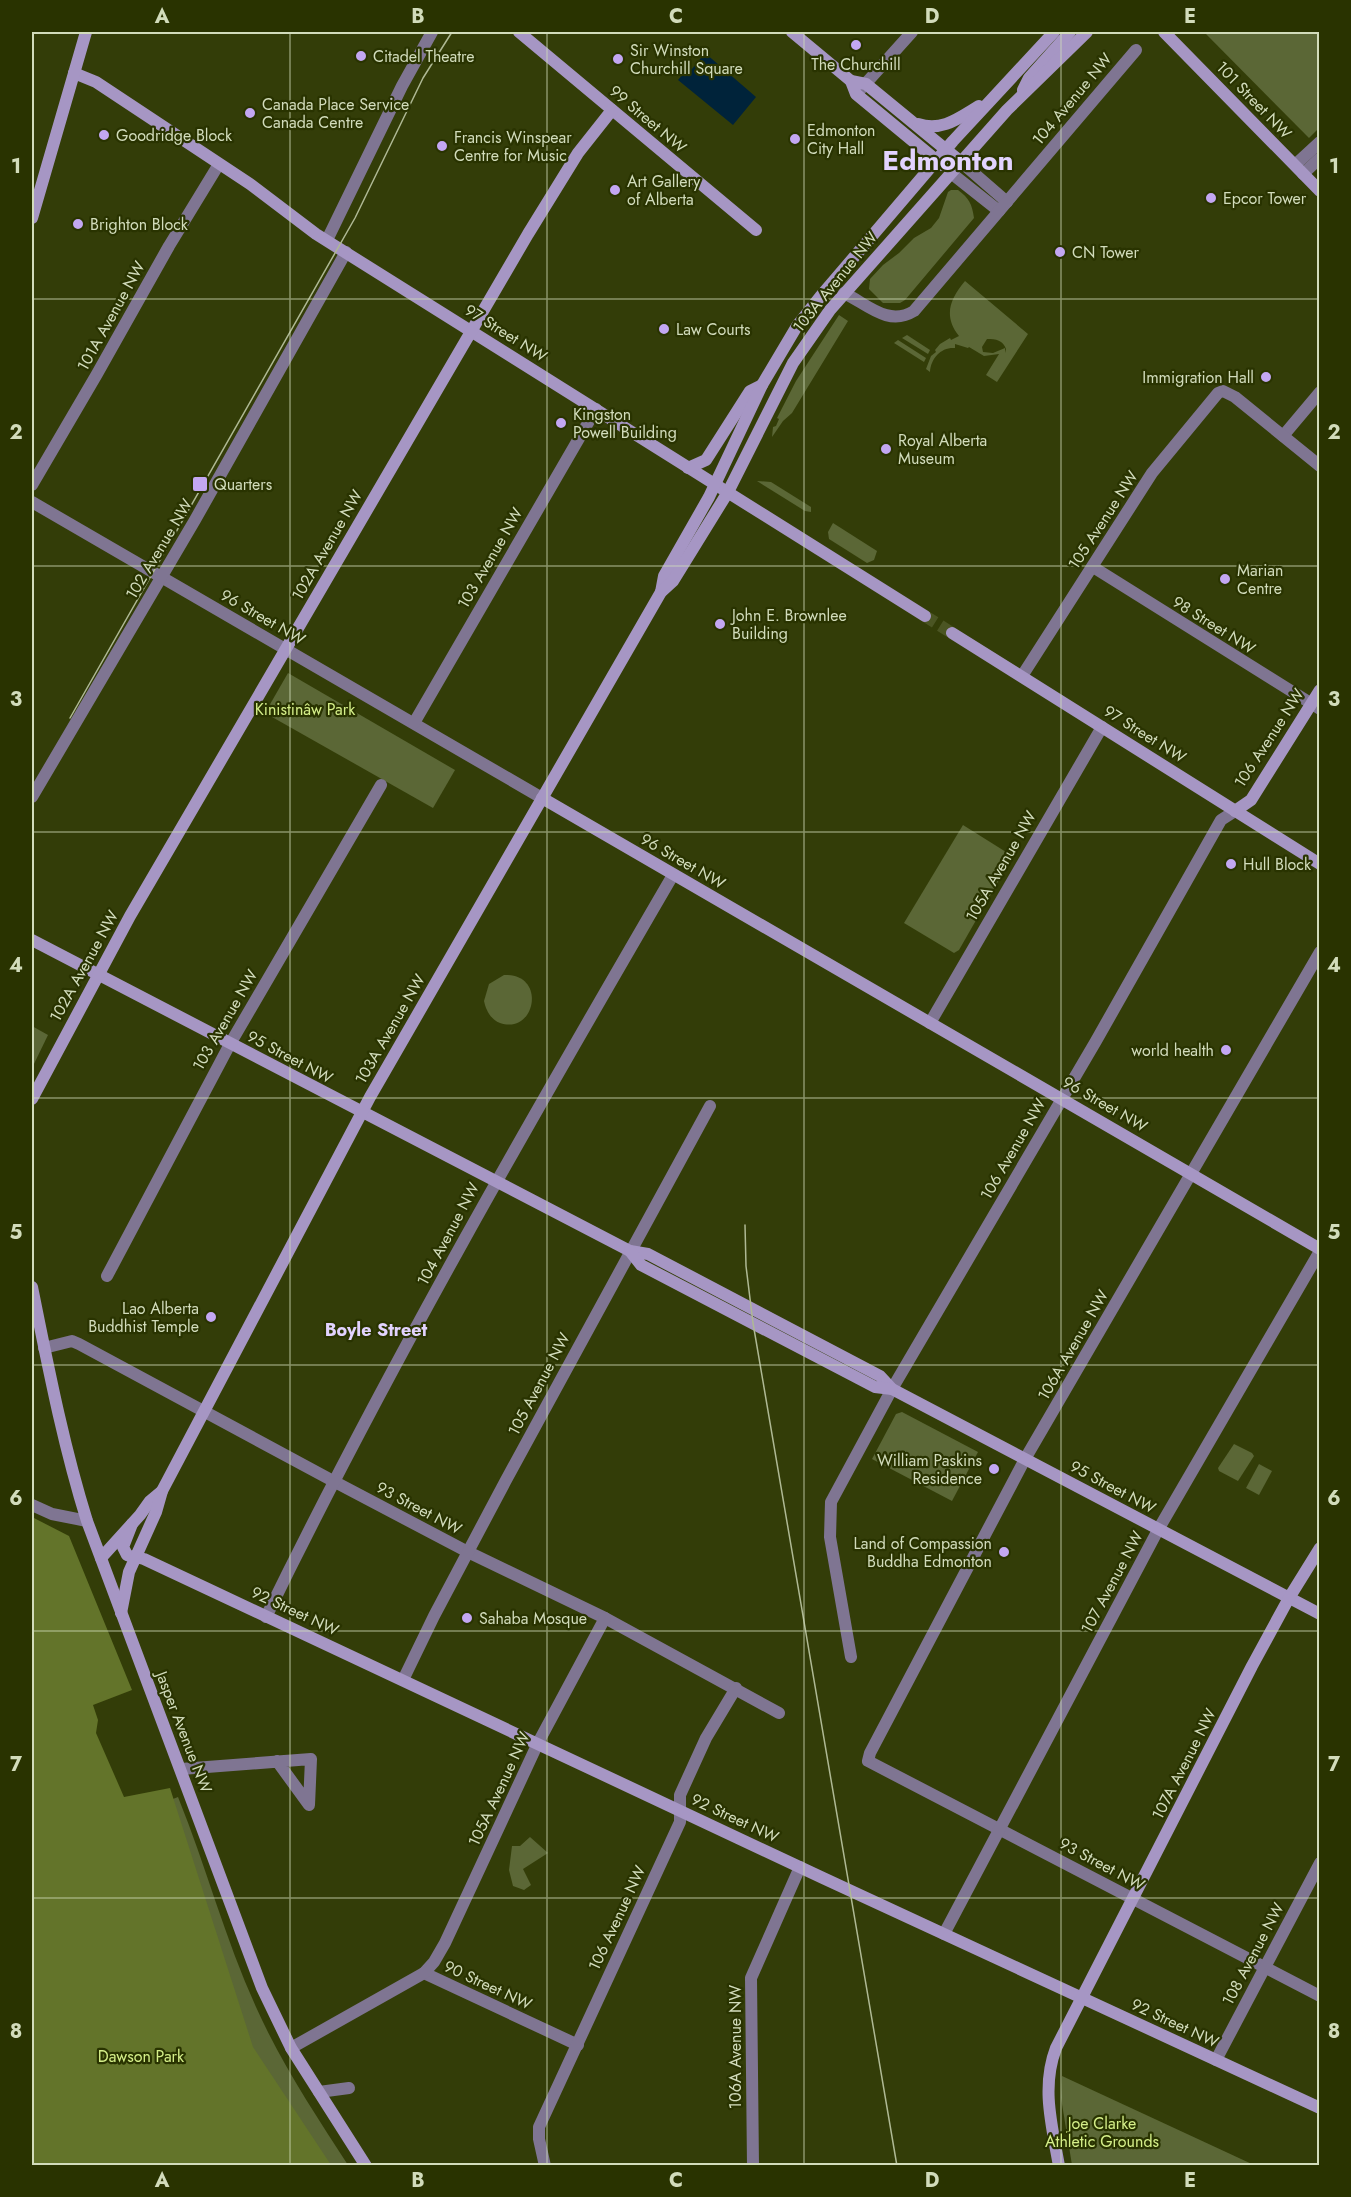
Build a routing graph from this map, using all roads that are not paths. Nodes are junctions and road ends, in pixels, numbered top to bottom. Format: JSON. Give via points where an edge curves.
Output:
{"nodes":[{"id":1,"x":86,"y":32,"type":"edge"},
{"id":2,"x":432,"y":32,"type":"edge"},
{"id":3,"x":519,"y":32,"type":"edge"},
{"id":4,"x":792,"y":32,"type":"edge"},
{"id":5,"x":912,"y":32,"type":"edge"},
{"id":6,"x":1054,"y":32,"type":"edge"},
{"id":7,"x":1070,"y":32,"type":"edge"},
{"id":8,"x":1087,"y":32,"type":"edge"},
{"id":9,"x":1164,"y":32,"type":"edge"},
{"id":10,"x":1136,"y":50,"type":"dead end"},
{"id":11,"x":74,"y":73,"type":"junction"},
{"id":12,"x":851,"y":81,"type":"junction"},
{"id":13,"x":866,"y":84,"type":"junction"},
{"id":14,"x":856,"y":94,"type":"junction"},
{"id":15,"x":990,"y":99,"type":"junction"},
{"id":16,"x":1018,"y":99,"type":"junction"},
{"id":17,"x":612,"y":110,"type":"junction"},
{"id":18,"x":914,"y":122,"type":"junction"},
{"id":19,"x":1320,"y":142,"type":"edge"},
{"id":20,"x":946,"y":149,"type":"junction"},
{"id":21,"x":1320,"y":158,"type":"edge"},
{"id":22,"x":936,"y":160,"type":"junction"},
{"id":23,"x":961,"y":162,"type":"junction"},
{"id":24,"x":219,"y":164,"type":"junction"},
{"id":25,"x":1299,"y":170,"type":"junction"},
{"id":26,"x":951,"y":172,"type":"junction"},
{"id":27,"x":1320,"y":191,"type":"edge"},
{"id":28,"x":1003,"y":206,"type":"junction"},
{"id":29,"x":32,"y":218,"type":"edge"},
{"id":30,"x":756,"y":230,"type":"dead end"},
{"id":31,"x":327,"y":240,"type":"junction"},
{"id":32,"x":346,"y":252,"type":"junction"},
{"id":33,"x":829,"y":286,"type":"junction"},
{"id":34,"x":844,"y":293,"type":"junction"},
{"id":35,"x":471,"y":331,"type":"junction"},
{"id":36,"x":762,"y":386,"type":"junction"},
{"id":37,"x":1320,"y":392,"type":"edge"},
{"id":38,"x":596,"y":409,"type":"junction"},
{"id":39,"x":1282,"y":436,"type":"junction"},
{"id":40,"x":1320,"y":466,"type":"edge"},
{"id":41,"x":688,"y":468,"type":"junction"},
{"id":42,"x":715,"y":484,"type":"junction"},
{"id":43,"x":32,"y":485,"type":"edge"},
{"id":44,"x":728,"y":492,"type":"junction"},
{"id":45,"x":32,"y":502,"type":"edge"},
{"id":46,"x":1093,"y":567,"type":"junction"},
{"id":47,"x":161,"y":577,"type":"junction"},
{"id":48,"x":661,"y":592,"type":"junction"},
{"id":49,"x":925,"y":616,"type":"tunnel mouth"},
{"id":50,"x":952,"y":633,"type":"tunnel mouth"},
{"id":51,"x":286,"y":650,"type":"junction"},
{"id":52,"x":1022,"y":676,"type":"junction"},
{"id":53,"x":1320,"y":690,"type":"edge"},
{"id":54,"x":1315,"y":706,"type":"edge"},
{"id":55,"x":414,"y":723,"type":"junction"},
{"id":56,"x":1102,"y":727,"type":"junction"},
{"id":57,"x":381,"y":785,"type":"dead end"},
{"id":58,"x":32,"y":797,"type":"edge"},
{"id":59,"x":542,"y":798,"type":"junction"},
{"id":60,"x":1235,"y":810,"type":"junction"},
{"id":61,"x":1320,"y":864,"type":"edge"},
{"id":62,"x":673,"y":875,"type":"junction"},
{"id":63,"x":32,"y":939,"type":"edge"},
{"id":64,"x":1320,"y":952,"type":"edge"},
{"id":65,"x":97,"y":974,"type":"junction"},
{"id":66,"x":930,"y":1023,"type":"junction"},
{"id":67,"x":230,"y":1044,"type":"junction"},
{"id":68,"x":1062,"y":1098,"type":"junction"},
{"id":69,"x":32,"y":1099,"type":"edge"},
{"id":70,"x":710,"y":1106,"type":"dead end"},
{"id":71,"x":361,"y":1112,"type":"junction"},
{"id":72,"x":1191,"y":1174,"type":"junction"},
{"id":73,"x":495,"y":1182,"type":"junction"},
{"id":74,"x":1320,"y":1250,"type":"edge"},
{"id":75,"x":630,"y":1251,"type":"junction"},
{"id":76,"x":107,"y":1276,"type":"dead end"},
{"id":77,"x":32,"y":1287,"type":"edge"},
{"id":78,"x":44,"y":1348,"type":"junction"},
{"id":79,"x":892,"y":1389,"type":"junction"},
{"id":80,"x":204,"y":1411,"type":"junction"},
{"id":81,"x":1025,"y":1459,"type":"junction"},
{"id":82,"x":335,"y":1482,"type":"junction"},
{"id":83,"x":162,"y":1491,"type":"junction"},
{"id":84,"x":32,"y":1504,"type":"edge"},
{"id":85,"x":87,"y":1521,"type":"junction"},
{"id":86,"x":132,"y":1524,"type":"junction"},
{"id":87,"x":1158,"y":1530,"type":"junction"},
{"id":88,"x":1320,"y":1548,"type":"edge"},
{"id":89,"x":468,"y":1552,"type":"junction"},
{"id":90,"x":101,"y":1558,"type":"junction"},
{"id":91,"x":136,"y":1558,"type":"junction"},
{"id":92,"x":1289,"y":1598,"type":"junction"},
{"id":93,"x":121,"y":1613,"type":"junction"},
{"id":94,"x":1320,"y":1614,"type":"edge"},
{"id":95,"x":266,"y":1617,"type":"junction"},
{"id":96,"x":605,"y":1618,"type":"junction"},
{"id":97,"x":851,"y":1657,"type":"dead end"},
{"id":98,"x":404,"y":1680,"type":"junction"},
{"id":99,"x":736,"y":1688,"type":"junction"},
{"id":100,"x":779,"y":1713,"type":"dead end"},
{"id":101,"x":538,"y":1743,"type":"junction"},
{"id":102,"x":277,"y":1761,"type":"dead end"},
{"id":103,"x":868,"y":1761,"type":"joint"},
{"id":104,"x":180,"y":1769,"type":"junction"},
{"id":105,"x":680,"y":1811,"type":"junction"},
{"id":106,"x":1000,"y":1830,"type":"junction"},
{"id":107,"x":1320,"y":1863,"type":"edge"},
{"id":108,"x":800,"y":1867,"type":"junction"},
{"id":109,"x":1132,"y":1899,"type":"junction"},
{"id":110,"x":944,"y":1934,"type":"junction"},
{"id":111,"x":1265,"y":1967,"type":"junction"},
{"id":112,"x":424,"y":1973,"type":"junction"},
{"id":113,"x":1081,"y":1996,"type":"junction"},
{"id":114,"x":1320,"y":1996,"type":"edge"},
{"id":115,"x":578,"y":2045,"type":"junction"},
{"id":116,"x":291,"y":2048,"type":"junction"},
{"id":117,"x":1216,"y":2060,"type":"junction"},
{"id":118,"x":349,"y":2088,"type":"dead end"},
{"id":119,"x":319,"y":2092,"type":"junction"},
{"id":120,"x":1320,"y":2108,"type":"edge"},
{"id":121,"x":366,"y":2166,"type":"edge"},
{"id":122,"x":545,"y":2166,"type":"edge"},
{"id":123,"x":753,"y":2166,"type":"edge"},
{"id":124,"x":1059,"y":2166,"type":"edge"}],
"edges":[{"from":1,"to":11,"type":"main road"},
{"from":2,"to":31,"type":"street"},
{"from":3,"to":17,"type":"main road","name":"99 Street NW"},
{"from":4,"to":12,"type":"main road"},
{"from":5,"to":13,"type":"street"},
{"from":6,"to":15,"type":"main road","name":"103A Avenue NW"},
{"from":7,"to":16,"type":"main road","via":[[1029,78]]},
{"from":8,"to":16,"type":"main road","name":"103A Avenue NW"},
{"from":9,"to":25,"type":"main road","name":"101 Street NW"},
{"from":10,"to":28,"type":"street","name":"104 Avenue NW"},
{"from":11,"to":24,"type":"main road","name":"97 Street NW","via":[[96,82]]},
{"from":11,"to":29,"type":"main road"},
{"from":12,"to":13,"type":"main road"},
{"from":12,"to":14,"type":"main road"},
{"from":13,"to":14,"type":"street"},
{"from":13,"to":18,"type":"main road"},
{"from":14,"to":22,"type":"main road"},
{"from":15,"to":18,"type":"main road","via":[[950,124],[927,127]]},
{"from":15,"to":20,"type":"main road","name":"103A Avenue NW"},
{"from":16,"to":23,"type":"main road","name":"103A Avenue NW"},
{"from":17,"to":30,"type":"main road","name":"99 Street NW"},
{"from":17,"to":35,"type":"main road","name":"102A Avenue NW","via":[[569,166]]},
{"from":18,"to":20,"type":"main road"},
{"from":19,"to":25,"type":"street"},
{"from":20,"to":22,"type":"main road","name":"103A Avenue NW"},
{"from":20,"to":23,"type":"main road"},
{"from":21,"to":25,"type":"street"},
{"from":22,"to":26,"type":"main road"},
{"from":22,"to":33,"type":"main road","name":"103A Avenue NW"},
{"from":23,"to":26,"type":"main road","name":"103A Avenue NW"},
{"from":23,"to":28,"type":"street"},
{"from":24,"to":31,"type":"main road","name":"97 Street NW"},
{"from":24,"to":43,"type":"street","name":"101A Avenue NW"},
{"from":25,"to":27,"type":"main road","name":"101 Street NW"},
{"from":26,"to":28,"type":"street"},
{"from":26,"to":34,"type":"main road","name":"103A Avenue NW"},
{"from":28,"to":34,"type":"street","name":"104 Avenue NW","via":[[919,307],[904,316],[890,317]]},
{"from":31,"to":32,"type":"main road","name":"97 Street NW"},
{"from":32,"to":35,"type":"main road","name":"97 Street NW"},
{"from":32,"to":47,"type":"street","name":"102 Avenue NW"},
{"from":33,"to":34,"type":"main road"},
{"from":33,"to":36,"type":"main road","name":"103A Avenue NW","via":[[797,326]]},
{"from":34,"to":44,"type":"main road","name":"103A Avenue NW","via":[[793,363]]},
{"from":35,"to":38,"type":"main road","name":"97 Street NW"},
{"from":35,"to":51,"type":"main road","name":"102A Avenue NW"},
{"from":36,"to":41,"type":"main road","via":[[750,391],[706,460]]},
{"from":36,"to":42,"type":"main road","name":"103A Avenue NW"},
{"from":37,"to":39,"type":"street"},
{"from":38,"to":41,"type":"main road","name":"97 Street NW"},
{"from":38,"to":55,"type":"street","name":"103 Avenue NW"},
{"from":39,"to":40,"type":"street"},
{"from":39,"to":46,"type":"street","name":"105 Avenue NW","via":[[1235,397],[1223,391],[1218,393],[1152,473]]},
{"from":41,"to":42,"type":"main road","name":"97 Street NW"},
{"from":42,"to":44,"type":"main road","name":"97 Street NW"},
{"from":42,"to":48,"type":"main road","name":"103A Avenue NW","via":[[664,576]]},
{"from":44,"to":48,"type":"main road","name":"103A Avenue NW","via":[[673,581]]},
{"from":44,"to":49,"type":"main road","name":"97 Street NW"},
{"from":45,"to":47,"type":"street","name":"96 Street NW"},
{"from":46,"to":52,"type":"street","name":"105 Avenue NW"},
{"from":46,"to":54,"type":"street","name":"98 Street NW"},
{"from":47,"to":51,"type":"street","name":"96 Street NW"},
{"from":47,"to":58,"type":"street","name":"102 Avenue NW"},
{"from":48,"to":59,"type":"main road","name":"103A Avenue NW"},
{"from":50,"to":52,"type":"main road","name":"97 Street NW"},
{"from":51,"to":55,"type":"street","name":"96 Street NW"},
{"from":51,"to":65,"type":"main road","name":"102A Avenue NW"},
{"from":52,"to":56,"type":"main road","name":"97 Street NW"},
{"from":53,"to":54,"type":"main road","name":"106 Avenue NW"},
{"from":54,"to":60,"type":"main road","name":"106 Avenue NW","via":[[1251,800]]},
{"from":55,"to":59,"type":"street","name":"96 Street NW"},
{"from":56,"to":60,"type":"main road","name":"97 Street NW"},
{"from":56,"to":66,"type":"street","name":"105A Avenue NW"},
{"from":57,"to":67,"type":"street","name":"103 Avenue NW"},
{"from":59,"to":62,"type":"main road","name":"96 Street NW"},
{"from":59,"to":71,"type":"main road","name":"103A Avenue NW"},
{"from":60,"to":61,"type":"main road","name":"97 Street NW"},
{"from":60,"to":68,"type":"street","name":"106 Avenue NW","via":[[1221,820]]},
{"from":62,"to":66,"type":"main road","name":"96 Street NW"},
{"from":62,"to":73,"type":"street","name":"104 Avenue NW"},
{"from":63,"to":65,"type":"main road","name":"95 Street NW"},
{"from":64,"to":72,"type":"street","name":"106A Avenue NW"},
{"from":65,"to":67,"type":"main road","name":"95 Street NW"},
{"from":65,"to":69,"type":"main road","name":"102A Avenue NW"},
{"from":66,"to":68,"type":"main road","name":"96 Street NW"},
{"from":67,"to":71,"type":"main road","name":"95 Street NW"},
{"from":67,"to":76,"type":"street","name":"103 Avenue NW"},
{"from":68,"to":72,"type":"main road","name":"96 Street NW"},
{"from":68,"to":79,"type":"street","name":"106 Avenue NW"},
{"from":70,"to":75,"type":"street","name":"105 Avenue NW"},
{"from":71,"to":73,"type":"main road","name":"95 Street NW"},
{"from":71,"to":80,"type":"main road","name":"103A Avenue NW"},
{"from":72,"to":74,"type":"main road","name":"96 Street NW"},
{"from":72,"to":81,"type":"street","name":"106A Avenue NW"},
{"from":73,"to":75,"type":"main road","name":"95 Street NW"},
{"from":73,"to":82,"type":"street","name":"104 Avenue NW"},
{"from":74,"to":87,"type":"street","name":"107 Avenue NW"},
{"from":75,"to":79,"type":"main road","name":"95 Street NW","via":[[667,1263],[880,1376]]},
{"from":75,"to":89,"type":"street","name":"105 Avenue NW"},
{"from":77,"to":78,"type":"main road","name":"Jasper Avenue NW"},
{"from":78,"to":80,"type":"street","name":"93 Street NW","via":[[72,1341]]},
{"from":78,"to":85,"type":"main road","name":"Jasper Avenue NW","via":[[69,1465]]},
{"from":79,"to":81,"type":"main road","name":"95 Street NW"},
{"from":79,"to":97,"type":"street","name":"106 Avenue NW","via":[[831,1502],[830,1537]]},
{"from":80,"to":82,"type":"street","name":"93 Street NW"},
{"from":80,"to":83,"type":"main road","name":"103A Avenue NW"},
{"from":81,"to":87,"type":"main road","name":"95 Street NW"},
{"from":81,"to":103,"type":"street","name":"106A Avenue NW"},
{"from":82,"to":89,"type":"street","name":"93 Street NW"},
{"from":82,"to":95,"type":"street","name":"104 Avenue NW"},
{"from":83,"to":86,"type":"main road","name":"103A Avenue NW"},
{"from":83,"to":91,"type":"main road","name":"103A Avenue NW"},
{"from":84,"to":85,"type":"street","via":[[52,1514]]},
{"from":85,"to":90,"type":"main road","name":"Jasper Avenue NW"},
{"from":86,"to":90,"type":"main road","name":"103A Avenue NW"},
{"from":86,"to":91,"type":"main road","via":[[123,1547]]},
{"from":87,"to":92,"type":"main road","name":"95 Street NW"},
{"from":87,"to":106,"type":"street","name":"107 Avenue NW"},
{"from":88,"to":92,"type":"main road","name":"107A Avenue NW"},
{"from":89,"to":96,"type":"street","name":"93 Street NW"},
{"from":89,"to":98,"type":"street","name":"105 Avenue NW"},
{"from":90,"to":93,"type":"main road","name":"Jasper Avenue NW"},
{"from":91,"to":93,"type":"main road","name":"103A Avenue NW","via":[[129,1572]]},
{"from":91,"to":95,"type":"main road","name":"92 Street NW"},
{"from":92,"to":94,"type":"main road","name":"95 Street NW"},
{"from":92,"to":109,"type":"main road","name":"107A Avenue NW"},
{"from":93,"to":104,"type":"main road","name":"Jasper Avenue NW"},
{"from":95,"to":98,"type":"main road","name":"92 Street NW"},
{"from":96,"to":99,"type":"street","name":"93 Street NW"},
{"from":96,"to":101,"type":"street","name":"105A Avenue NW"},
{"from":98,"to":101,"type":"main road","name":"92 Street NW"},
{"from":99,"to":100,"type":"street","name":"93 Street NW"},
{"from":99,"to":105,"type":"street","name":"106 Avenue NW","via":[[698,1754],[680,1795]]},
{"from":101,"to":105,"type":"main road","name":"92 Street NW"},
{"from":101,"to":112,"type":"street","name":"105A Avenue NW","via":[[445,1943]]},
{"from":102,"to":104,"type":"street"},
{"from":103,"to":106,"type":"street","name":"93 Street NW"},
{"from":104,"to":116,"type":"main road","name":"Jasper Avenue NW","via":[[262,1988]]},
{"from":105,"to":108,"type":"main road","name":"92 Street NW"},
{"from":105,"to":115,"type":"street","name":"106 Avenue NW","via":[[680,1822]]},
{"from":106,"to":109,"type":"street","name":"93 Street NW"},
{"from":106,"to":110,"type":"street","name":"107 Avenue NW"},
{"from":107,"to":111,"type":"street","name":"108 Avenue NW"},
{"from":108,"to":110,"type":"main road","name":"92 Street NW"},
{"from":108,"to":123,"type":"street","name":"106A Avenue NW","via":[[751,1978]]},
{"from":109,"to":111,"type":"street","name":"93 Street NW"},
{"from":109,"to":113,"type":"main road","name":"107A Avenue NW"},
{"from":110,"to":113,"type":"main road","name":"92 Street NW"},
{"from":111,"to":114,"type":"street","name":"93 Street NW"},
{"from":111,"to":117,"type":"street","name":"108 Avenue NW"},
{"from":112,"to":115,"type":"street","name":"90 Street NW"},
{"from":112,"to":116,"type":"street","name":"90 Street NW"},
{"from":113,"to":117,"type":"main road","name":"92 Street NW"},
{"from":113,"to":124,"type":"main road","name":"107A Avenue NW","via":[[1048,2074],[1048,2104]]},
{"from":115,"to":122,"type":"street","name":"106 Avenue NW","via":[[539,2127]]},
{"from":116,"to":119,"type":"main road","name":"Jasper Avenue NW"},
{"from":117,"to":120,"type":"main road","name":"92 Street NW"},
{"from":118,"to":119,"type":"street"},
{"from":119,"to":121,"type":"main road","name":"Jasper Avenue NW"}]}
